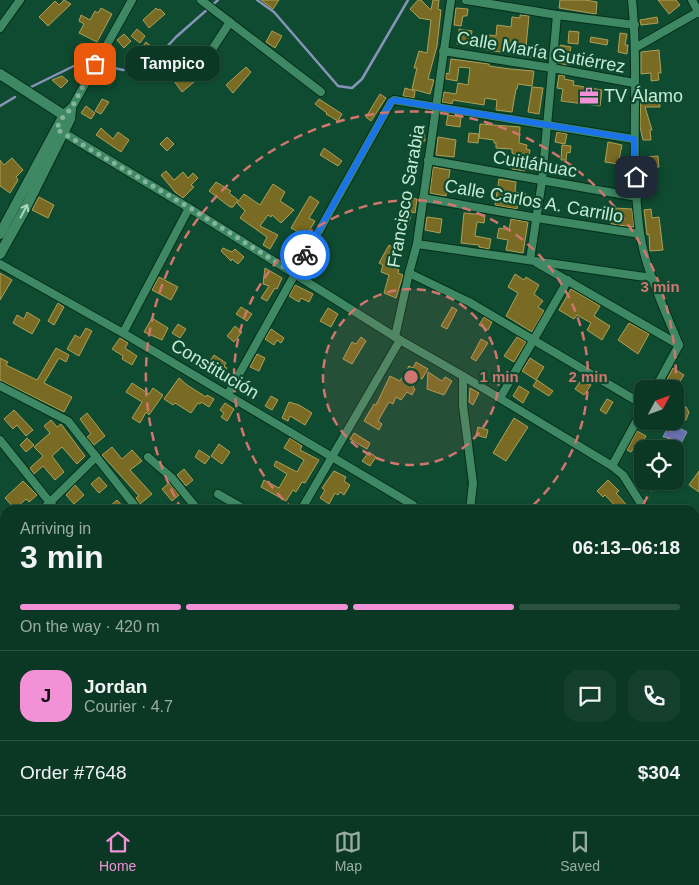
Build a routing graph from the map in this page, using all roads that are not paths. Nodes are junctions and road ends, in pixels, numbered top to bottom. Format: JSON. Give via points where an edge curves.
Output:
{"nodes":[{"id":1,"x":20,"y":0,"type":"edge"},
{"id":2,"x":132,"y":0,"type":"edge"},
{"id":3,"x":201,"y":0,"type":"edge"},
{"id":4,"x":451,"y":0,"type":"edge"},
{"id":5,"x":466,"y":0,"type":"edge"},
{"id":6,"x":632,"y":0,"type":"edge"},
{"id":7,"x":692,"y":0,"type":"edge"},
{"id":8,"x":699,"y":13,"type":"edge"},
{"id":9,"x":557,"y":15,"type":"junction"},
{"id":10,"x":230,"y":22,"type":"junction"},
{"id":11,"x":635,"y":24,"type":"junction"},
{"id":12,"x":0,"y":28,"type":"edge"},
{"id":13,"x":213,"y":48,"type":"dead end"},
{"id":14,"x":635,"y":48,"type":"junction"},
{"id":15,"x":443,"y":51,"type":"junction"},
{"id":16,"x":552,"y":68,"type":"junction"},
{"id":17,"x":0,"y":74,"type":"edge"},
{"id":18,"x":634,"y":83,"type":"junction"},
{"id":19,"x":321,"y":92,"type":"dead end"},
{"id":20,"x":437,"y":108,"type":"junction"},
{"id":21,"x":68,"y":114,"type":"junction"},
{"id":22,"x":548,"y":125,"type":"junction"},
{"id":23,"x":60,"y":131,"type":"junction"},
{"id":24,"x":634,"y":139,"type":"junction"},
{"id":25,"x":428,"y":160,"type":"junction"},
{"id":26,"x":542,"y":181,"type":"junction"},
{"id":27,"x":637,"y":197,"type":"junction"},
{"id":28,"x":423,"y":198,"type":"junction"},
{"id":29,"x":190,"y":208,"type":"junction"},
{"id":30,"x":536,"y":218,"type":"junction"},
{"id":31,"x":0,"y":234,"type":"edge"},
{"id":32,"x":640,"y":234,"type":"junction"},
{"id":33,"x":416,"y":244,"type":"junction"},
{"id":34,"x":0,"y":254,"type":"edge"},
{"id":35,"x":530,"y":260,"type":"junction"},
{"id":36,"x":0,"y":264,"type":"edge"},
{"id":37,"x":408,"y":273,"type":"junction"},
{"id":38,"x":295,"y":274,"type":"junction"},
{"id":39,"x":652,"y":278,"type":"junction"},
{"id":40,"x":568,"y":280,"type":"junction"},
{"id":41,"x":123,"y":332,"type":"junction"},
{"id":42,"x":398,"y":339,"type":"junction"},
{"id":43,"x":534,"y":341,"type":"junction"},
{"id":44,"x":679,"y":344,"type":"junction"},
{"id":45,"x":463,"y":376,"type":"junction"},
{"id":46,"x":660,"y":380,"type":"edge"},
{"id":47,"x":0,"y":386,"type":"edge"},
{"id":48,"x":228,"y":394,"type":"junction"},
{"id":49,"x":500,"y":398,"type":"junction"},
{"id":50,"x":634,"y":399,"type":"edge"},
{"id":51,"x":634,"y":426,"type":"edge"},
{"id":52,"x":0,"y":440,"type":"edge"},
{"id":53,"x":96,"y":457,"type":"junction"},
{"id":54,"x":148,"y":457,"type":"dead end"},
{"id":55,"x":332,"y":457,"type":"junction"},
{"id":56,"x":612,"y":466,"type":"junction"},
{"id":57,"x":218,"y":494,"type":"dead end"},
{"id":58,"x":50,"y":503,"type":"junction"},
{"id":59,"x":48,"y":505,"type":"edge"},
{"id":60,"x":134,"y":505,"type":"edge"},
{"id":61,"x":194,"y":505,"type":"edge"},
{"id":62,"x":237,"y":505,"type":"edge"},
{"id":63,"x":303,"y":505,"type":"edge"},
{"id":64,"x":413,"y":505,"type":"dead end"},
{"id":65,"x":471,"y":505,"type":"edge"},
{"id":66,"x":642,"y":505,"type":"edge"}],
"edges":[{"from":1,"to":12,"type":"street"},
{"from":2,"to":21,"type":"street"},
{"from":3,"to":10,"type":"street"},
{"from":4,"to":15,"type":"street","name":"Francisco Sarabia"},
{"from":5,"to":9,"type":"street"},
{"from":6,"to":11,"type":"street"},
{"from":7,"to":8,"type":"street"},
{"from":8,"to":14,"type":"street"},
{"from":9,"to":11,"type":"street"},
{"from":9,"to":16,"type":"street"},
{"from":10,"to":13,"type":"street"},
{"from":10,"to":19,"type":"street"},
{"from":11,"to":14,"type":"street"},
{"from":14,"to":18,"type":"street"},
{"from":15,"to":16,"type":"street","name":"Calle María Gutiérrez"},
{"from":15,"to":20,"type":"street","name":"Francisco Sarabia"},
{"from":16,"to":18,"type":"street","name":"Calle María Gutiérrez"},
{"from":16,"to":22,"type":"street"},
{"from":17,"to":21,"type":"main road"},
{"from":18,"to":24,"type":"street"},
{"from":20,"to":22,"type":"street"},
{"from":20,"to":25,"type":"street","name":"Francisco Sarabia"},
{"from":20,"to":38,"type":"street","via":[[391,102]]},
{"from":21,"to":23,"type":"main road"},
{"from":22,"to":24,"type":"street"},
{"from":22,"to":26,"type":"street"},
{"from":23,"to":29,"type":"street"},
{"from":23,"to":31,"type":"main road"},
{"from":34,"to":23,"type":"main road","one_way":true,"via":[[24,211]]},
{"from":24,"to":27,"type":"street"},
{"from":25,"to":26,"type":"street","name":"Cuitláhuac"},
{"from":25,"to":28,"type":"street","name":"Francisco Sarabia"},
{"from":26,"to":27,"type":"street","name":"Cuitláhuac"},
{"from":26,"to":30,"type":"street"},
{"from":27,"to":32,"type":"street"},
{"from":28,"to":30,"type":"street","name":"Calle Carlos A. Carrillo"},
{"from":28,"to":33,"type":"street","name":"Francisco Sarabia"},
{"from":29,"to":38,"type":"street"},
{"from":29,"to":41,"type":"street"},
{"from":30,"to":32,"type":"street","name":"Calle Carlos A. Carrillo"},
{"from":30,"to":35,"type":"street"},
{"from":32,"to":39,"type":"street"},
{"from":33,"to":35,"type":"street"},
{"from":33,"to":37,"type":"street","name":"Francisco Sarabia"},
{"from":35,"to":39,"type":"street"},
{"from":35,"to":40,"type":"street"},
{"from":36,"to":41,"type":"street","name":"Constitución"},
{"from":37,"to":42,"type":"street","name":"Francisco Sarabia"},
{"from":37,"to":43,"type":"street","via":[[469,302]]},
{"from":38,"to":42,"type":"street"},
{"from":38,"to":48,"type":"street"},
{"from":39,"to":44,"type":"street"},
{"from":40,"to":43,"type":"street"},
{"from":40,"to":44,"type":"street"},
{"from":41,"to":48,"type":"street","name":"Constitución"},
{"from":42,"to":45,"type":"street"},
{"from":42,"to":55,"type":"street","name":"Francisco Sarabia"},
{"from":43,"to":49,"type":"street"},
{"from":43,"to":50,"type":"street"},
{"from":44,"to":46,"type":"street"},
{"from":45,"to":49,"type":"street"},
{"from":45,"to":65,"type":"street","via":[[463,406],[473,483]]},
{"from":47,"to":53,"type":"street","via":[[68,421]]},
{"from":48,"to":55,"type":"street","name":"Constitución"},
{"from":49,"to":56,"type":"street"},
{"from":51,"to":56,"type":"street"},
{"from":52,"to":58,"type":"street"},
{"from":53,"to":58,"type":"street"},
{"from":53,"to":60,"type":"street"},
{"from":54,"to":61,"type":"street","via":[[172,478]]},
{"from":55,"to":63,"type":"street","name":"Francisco Sarabia"},
{"from":55,"to":64,"type":"street","name":"Constitución"},
{"from":56,"to":66,"type":"street","via":[[623,475]]},
{"from":57,"to":62,"type":"street"},
{"from":58,"to":59,"type":"street"}]}
